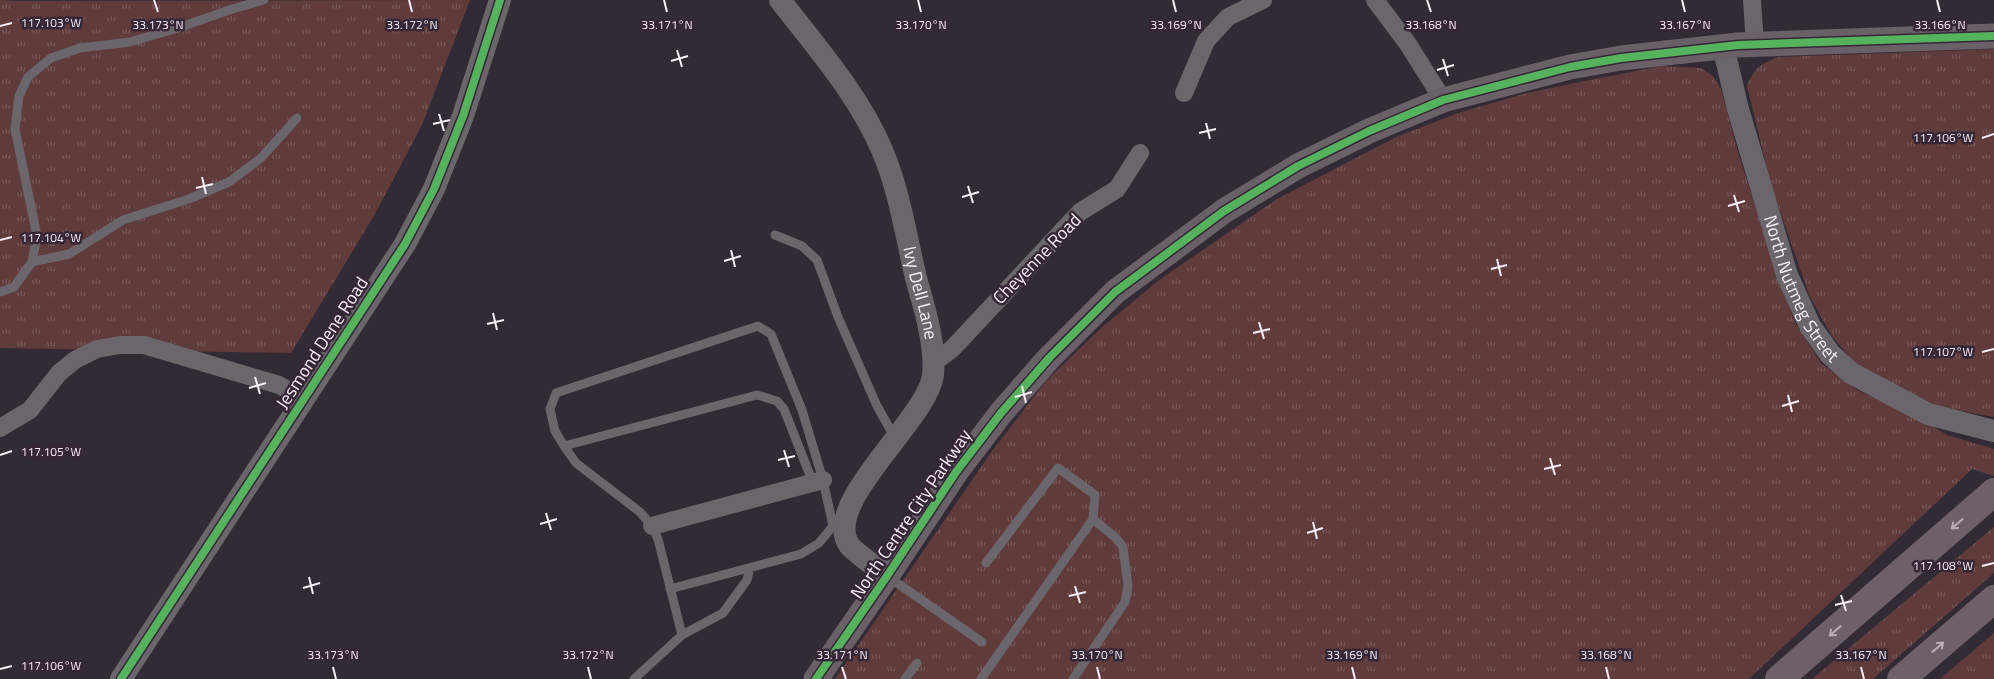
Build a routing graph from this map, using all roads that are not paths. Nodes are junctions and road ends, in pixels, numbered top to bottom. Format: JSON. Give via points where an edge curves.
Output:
{"nodes":[{"id":1,"x":264,"y":0,"type":"edge"},
{"id":2,"x":500,"y":0,"type":"edge"},
{"id":3,"x":780,"y":0,"type":"edge"},
{"id":4,"x":1263,"y":0,"type":"edge"},
{"id":5,"x":1376,"y":0,"type":"edge"},
{"id":6,"x":1752,"y":0,"type":"edge"},
{"id":7,"x":1994,"y":36,"type":"edge"},
{"id":8,"x":1755,"y":45,"type":"junction"},
{"id":9,"x":1723,"y":46,"type":"junction"},
{"id":10,"x":1184,"y":93,"type":"dead end"},
{"id":11,"x":1443,"y":100,"type":"junction"},
{"id":12,"x":297,"y":118,"type":"dead end"},
{"id":13,"x":1140,"y":153,"type":"dead end"},
{"id":14,"x":775,"y":235,"type":"dead end"},
{"id":15,"x":32,"y":262,"type":"junction"},
{"id":16,"x":0,"y":292,"type":"edge"},
{"id":17,"x":932,"y":364,"type":"junction"},
{"id":18,"x":304,"y":399,"type":"junction"},
{"id":19,"x":0,"y":428,"type":"edge"},
{"id":20,"x":1994,"y":431,"type":"edge"},
{"id":21,"x":895,"y":439,"type":"junction"},
{"id":22,"x":564,"y":446,"type":"junction"},
{"id":23,"x":818,"y":481,"type":"junction"},
{"id":24,"x":1994,"y":492,"type":"edge"},
{"id":25,"x":1093,"y":519,"type":"junction"},
{"id":26,"x":652,"y":526,"type":"junction"},
{"id":27,"x":839,"y":529,"type":"junction"},
{"id":28,"x":986,"y":563,"type":"dead end"},
{"id":29,"x":750,"y":568,"type":"junction"},
{"id":30,"x":887,"y":576,"type":"junction"},
{"id":31,"x":670,"y":589,"type":"junction"},
{"id":32,"x":1994,"y":599,"type":"edge"},
{"id":33,"x":682,"y":635,"type":"junction"},
{"id":34,"x":982,"y":642,"type":"dead end"},
{"id":35,"x":917,"y":663,"type":"dead end"},
{"id":36,"x":122,"y":679,"type":"edge"},
{"id":37,"x":634,"y":679,"type":"edge"},
{"id":38,"x":816,"y":679,"type":"edge"},
{"id":39,"x":906,"y":679,"type":"edge"},
{"id":40,"x":981,"y":679,"type":"edge"},
{"id":41,"x":1073,"y":679,"type":"edge"},
{"id":42,"x":1779,"y":679,"type":"edge"},
{"id":43,"x":1901,"y":679,"type":"edge"}],
"edges":[{"from":1,"to":15,"type":"lane","via":[[130,42],[80,48],[51,58],[28,77],[19,96],[15,129],[37,236]]},
{"from":2,"to":18,"type":"street","name":"Jesmond Dene Road","via":[[463,116],[434,189],[405,244]]},
{"from":3,"to":17,"type":"street","name":"Ivy Dell Lane","via":[[854,97],[882,150],[925,311]]},
{"from":4,"to":10,"type":"street","via":[[1228,17],[1206,41]]},
{"from":5,"to":11,"type":"street"},
{"from":6,"to":8,"type":"street"},
{"from":7,"to":8,"type":"main road","name":"North Centre City Parkway"},
{"from":8,"to":9,"type":"main road","name":"North Centre City Parkway"},
{"from":9,"to":11,"type":"main road","name":"North Centre City Parkway","via":[[1570,67]]},
{"from":9,"to":20,"type":"street","name":"North Nutmeg Street","via":[[1738,109],[1787,275],[1810,326],[1830,354],[1851,373],[1928,414]]},
{"from":11,"to":30,"type":"main road","name":"North Centre City Parkway","via":[[1369,131],[1292,170],[1224,211],[1115,292],[1001,412],[956,472]]},
{"from":12,"to":15,"type":"lane","via":[[261,158],[229,182],[189,199],[123,220],[69,254]]},
{"from":13,"to":17,"type":"street","name":"Cheyenne Road","via":[[1117,189],[1080,212],[952,349]]},
{"from":14,"to":21,"type":"lane","via":[[802,246],[817,260],[838,317]]},
{"from":15,"to":16,"type":"lane","via":[[14,286]]},
{"from":17,"to":21,"type":"street","name":"Ivy Dell Lane","via":[[933,376],[921,403]]},
{"from":18,"to":19,"type":"street","via":[[279,385],[144,345],[120,345],[97,349],[75,360],[59,373],[30,410]]},
{"from":18,"to":36,"type":"street","name":"Jesmond Dene Road"},
{"from":21,"to":27,"type":"street","name":"Ivy Dell Lane","via":[[865,478]]},
{"from":22,"to":23,"type":"lane","via":[[757,394],[777,401],[784,408]]},
{"from":22,"to":23,"type":"lane","via":[[555,431],[550,409],[556,393],[758,326],[771,334],[802,410]]},
{"from":22,"to":26,"type":"lane","via":[[576,463],[640,512]]},
{"from":23,"to":26,"type":"street"},
{"from":23,"to":27,"type":"lane"},
{"from":24,"to":42,"type":"highway","one_way":true},
{"from":25,"to":28,"type":"lane","via":[[1095,495],[1058,468]]},
{"from":25,"to":40,"type":"lane"},
{"from":25,"to":41,"type":"lane","via":[[1123,547],[1128,586],[1125,602]]},
{"from":26,"to":31,"type":"lane"},
{"from":27,"to":29,"type":"lane","via":[[801,554]]},
{"from":27,"to":30,"type":"street","via":[[849,546]]},
{"from":29,"to":31,"type":"lane"},
{"from":29,"to":33,"type":"lane","via":[[747,580],[723,613]]},
{"from":30,"to":34,"type":"lane"},
{"from":30,"to":38,"type":"main road","name":"North Centre City Parkway"},
{"from":31,"to":33,"type":"lane"},
{"from":43,"to":32,"type":"highway","one_way":true},
{"from":33,"to":37,"type":"lane"},
{"from":35,"to":39,"type":"lane"}]}
